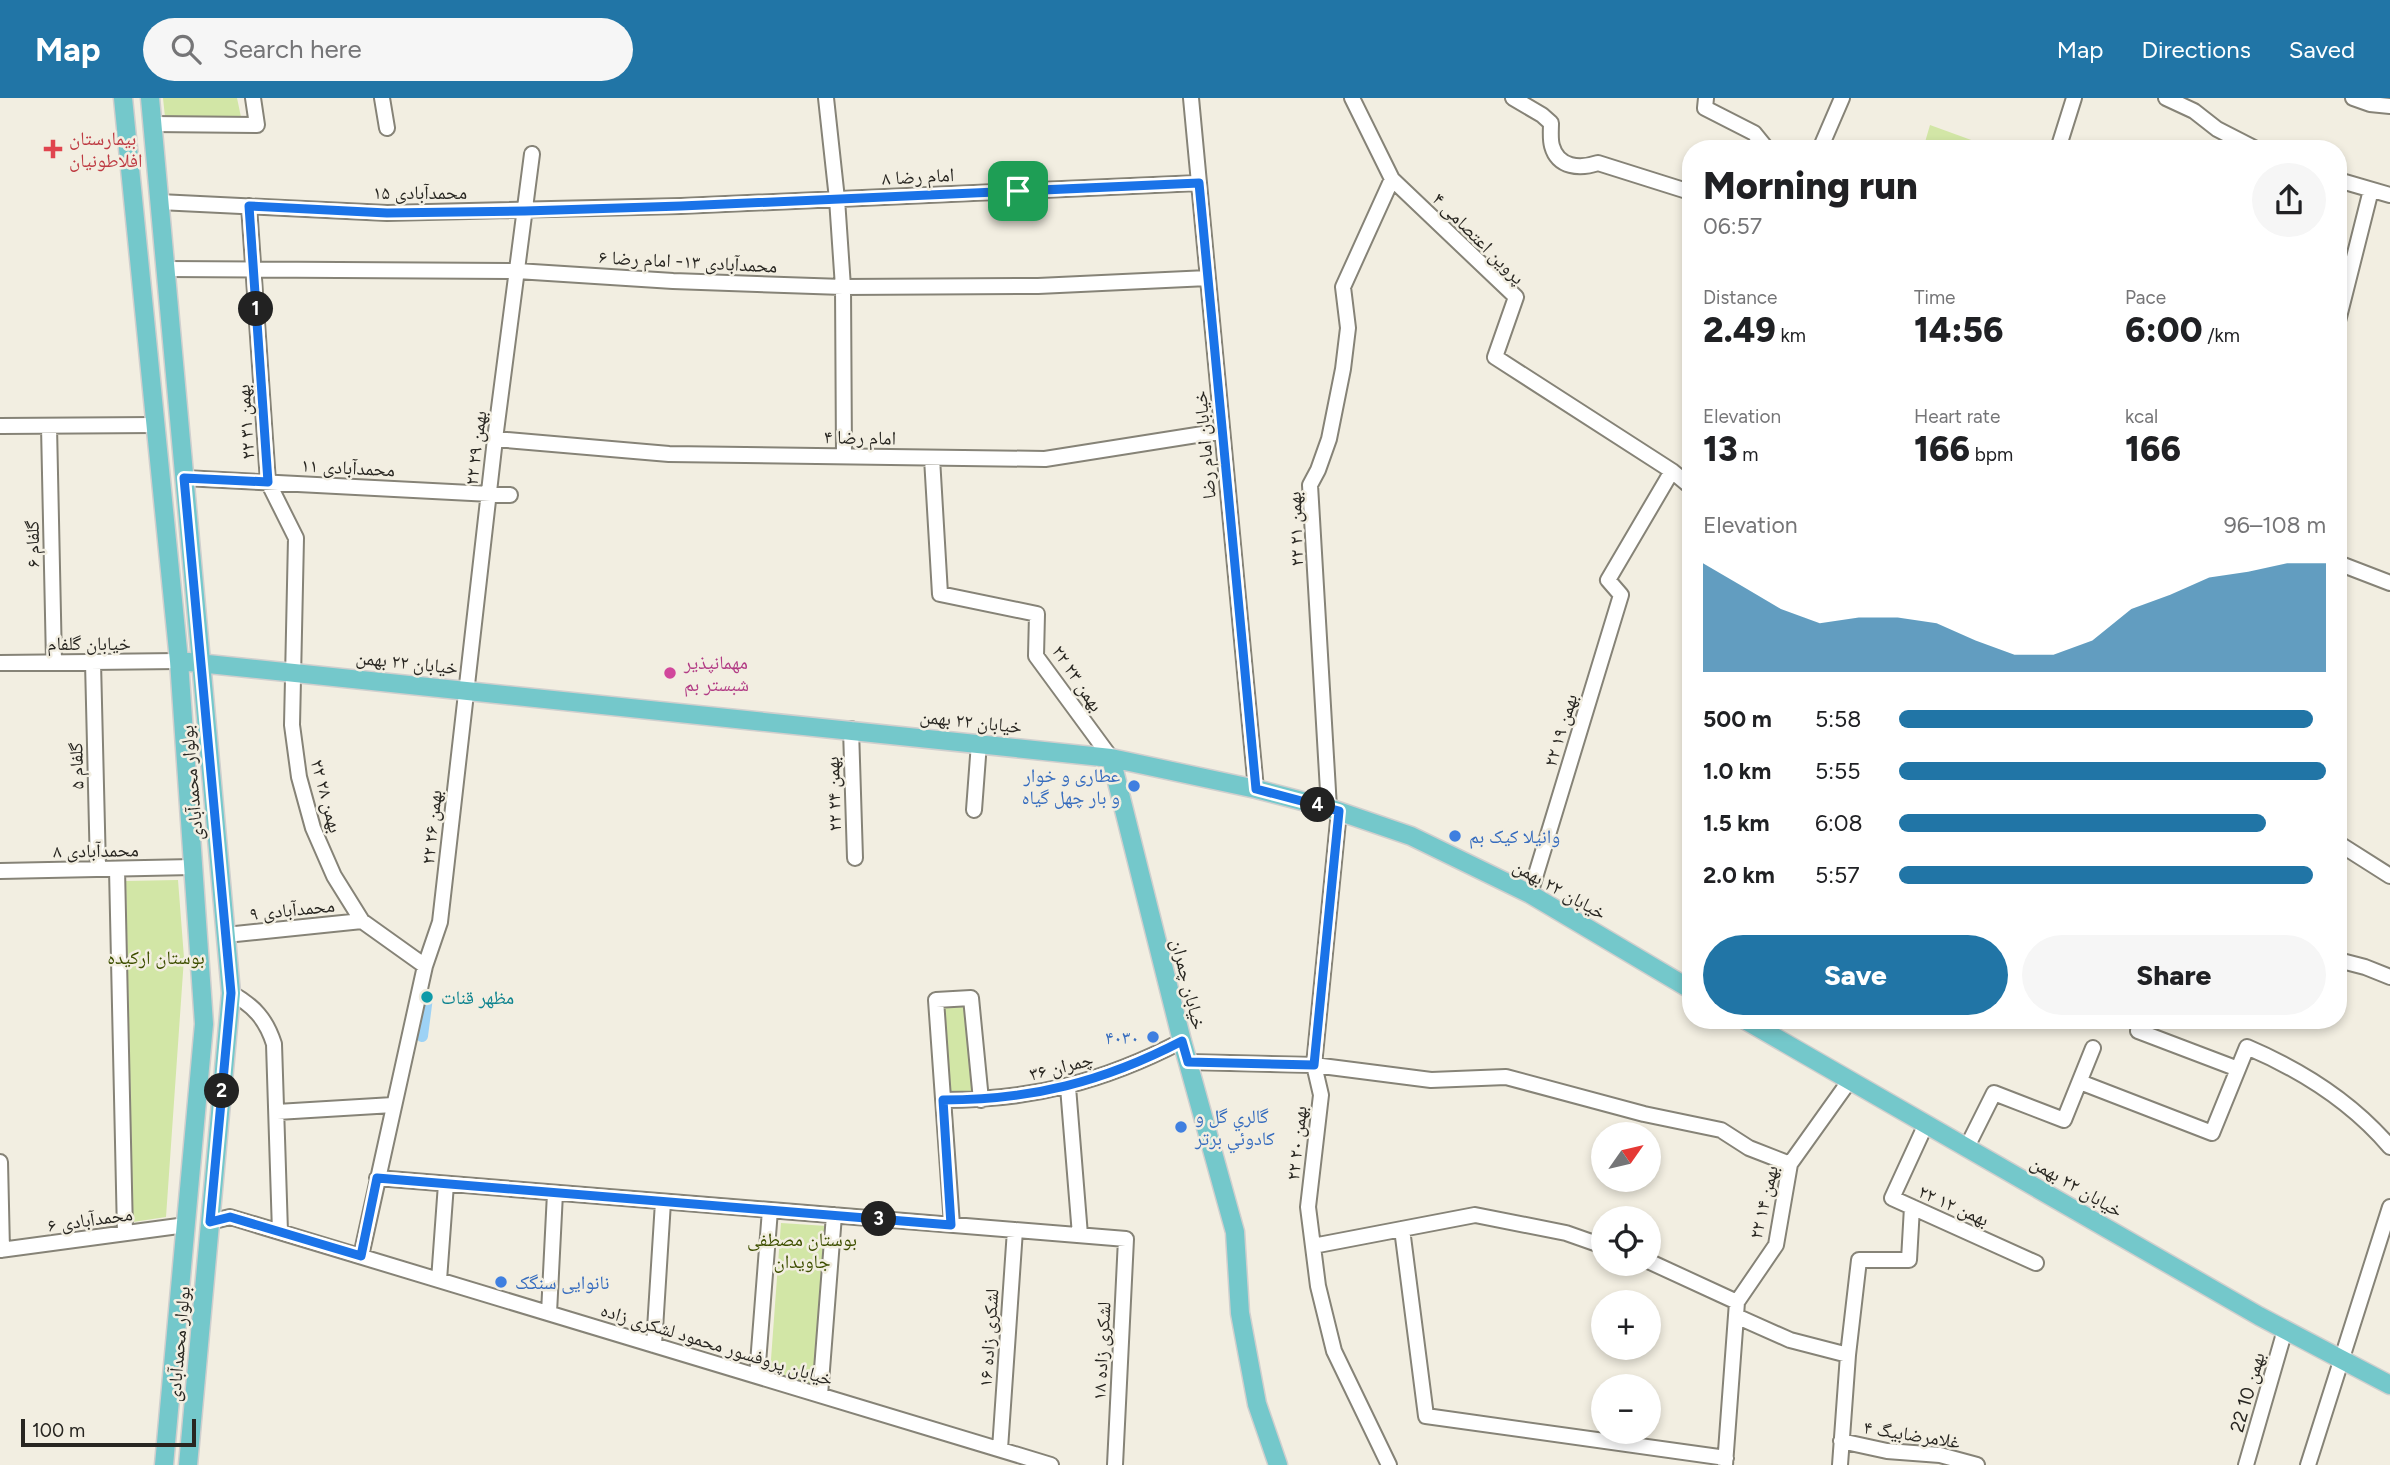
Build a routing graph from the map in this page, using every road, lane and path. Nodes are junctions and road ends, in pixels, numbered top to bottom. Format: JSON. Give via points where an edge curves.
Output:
{"nodes":[{"id":1,"x":123,"y":98,"type":"edge"},
{"id":2,"x":150,"y":98,"type":"edge"},
{"id":3,"x":253,"y":98,"type":"edge"},
{"id":4,"x":382,"y":98,"type":"edge"},
{"id":5,"x":826,"y":98,"type":"edge"},
{"id":6,"x":1191,"y":98,"type":"edge"},
{"id":7,"x":1352,"y":98,"type":"edge"},
{"id":8,"x":1513,"y":98,"type":"edge"},
{"id":9,"x":1706,"y":98,"type":"edge"},
{"id":10,"x":1842,"y":98,"type":"edge"},
{"id":11,"x":2166,"y":98,"type":"edge"},
{"id":12,"x":2353,"y":98,"type":"edge"},
{"id":13,"x":2074,"y":99,"type":"edge"},
{"id":14,"x":2390,"y":106,"type":"edge"},
{"id":15,"x":152,"y":124,"type":"junction"},
{"id":16,"x":387,"y":128,"type":"dead end"},
{"id":17,"x":1759,"y":140,"type":"edge"},
{"id":18,"x":1824,"y":140,"type":"edge"},
{"id":19,"x":2061,"y":140,"type":"edge"},
{"id":20,"x":2238,"y":140,"type":"edge"},
{"id":21,"x":532,"y":154,"type":"dead end"},
{"id":22,"x":1392,"y":179,"type":"junction"},
{"id":23,"x":1199,"y":183,"type":"junction"},
{"id":24,"x":2347,"y":183,"type":"edge"},
{"id":25,"x":1682,"y":189,"type":"edge"},
{"id":26,"x":2371,"y":190,"type":"junction"},
{"id":27,"x":2390,"y":195,"type":"edge"},
{"id":28,"x":837,"y":199,"type":"junction"},
{"id":29,"x":159,"y":202,"type":"junction"},
{"id":30,"x":249,"y":206,"type":"junction"},
{"id":31,"x":681,"y":206,"type":"joint"},
{"id":32,"x":525,"y":211,"type":"junction"},
{"id":33,"x":165,"y":269,"type":"junction"},
{"id":34,"x":254,"y":270,"type":"junction"},
{"id":35,"x":517,"y":271,"type":"junction"},
{"id":36,"x":1208,"y":278,"type":"junction"},
{"id":37,"x":2347,"y":285,"type":"edge"},
{"id":38,"x":844,"y":287,"type":"junction"},
{"id":39,"x":156,"y":425,"type":"junction"},
{"id":40,"x":0,"y":426,"type":"edge"},
{"id":41,"x":49,"y":426,"type":"junction"},
{"id":42,"x":1222,"y":431,"type":"junction"},
{"id":43,"x":495,"y":439,"type":"junction"},
{"id":44,"x":844,"y":456,"type":"junction"},
{"id":45,"x":932,"y":458,"type":"junction"},
{"id":46,"x":1672,"y":471,"type":"junction"},
{"id":47,"x":184,"y":478,"type":"junction"},
{"id":48,"x":1682,"y":479,"type":"edge"},
{"id":49,"x":268,"y":482,"type":"junction"},
{"id":50,"x":488,"y":494,"type":"junction"},
{"id":51,"x":510,"y":495,"type":"dead end"},
{"id":52,"x":2347,"y":568,"type":"edge"},
{"id":53,"x":2390,"y":583,"type":"edge"},
{"id":54,"x":179,"y":661,"type":"junction"},
{"id":55,"x":54,"y":662,"type":"junction"},
{"id":56,"x":93,"y":662,"type":"junction"},
{"id":57,"x":201,"y":662,"type":"junction"},
{"id":58,"x":0,"y":663,"type":"edge"},
{"id":59,"x":293,"y":672,"type":"junction"},
{"id":60,"x":466,"y":690,"type":"junction"},
{"id":61,"x":851,"y":729,"type":"junction"},
{"id":62,"x":979,"y":743,"type":"junction"},
{"id":63,"x":1111,"y":758,"type":"junction"},
{"id":64,"x":1256,"y":789,"type":"junction"},
{"id":65,"x":974,"y":810,"type":"dead end"},
{"id":66,"x":1334,"y":810,"type":"junction"},
{"id":67,"x":2347,"y":849,"type":"edge"},
{"id":68,"x":855,"y":858,"type":"dead end"},
{"id":69,"x":193,"y":867,"type":"junction"},
{"id":70,"x":98,"y":869,"type":"junction"},
{"id":71,"x":117,"y":869,"type":"junction"},
{"id":72,"x":0,"y":871,"type":"edge"},
{"id":73,"x":2390,"y":876,"type":"edge"},
{"id":74,"x":1530,"y":894,"type":"junction"},
{"id":75,"x":362,"y":921,"type":"junction"},
{"id":76,"x":226,"y":935,"type":"junction"},
{"id":77,"x":2347,"y":962,"type":"edge"},
{"id":78,"x":425,"y":966,"type":"junction"},
{"id":79,"x":2390,"y":977,"type":"edge"},
{"id":80,"x":1682,"y":984,"type":"edge"},
{"id":81,"x":231,"y":993,"type":"junction"},
{"id":82,"x":1761,"y":1029,"type":"edge"},
{"id":83,"x":2138,"y":1031,"type":"dead end"},
{"id":84,"x":1182,"y":1041,"type":"junction"},
{"id":85,"x":2093,"y":1048,"type":"dead end"},
{"id":86,"x":1188,"y":1062,"type":"junction"},
{"id":87,"x":1314,"y":1065,"type":"junction"},
{"id":88,"x":2238,"y":1069,"type":"junction"},
{"id":89,"x":1850,"y":1080,"type":"junction"},
{"id":90,"x":2080,"y":1082,"type":"junction"},
{"id":91,"x":1068,"y":1087,"type":"junction"},
{"id":92,"x":943,"y":1100,"type":"junction"},
{"id":93,"x":981,"y":1100,"type":"junction"},
{"id":94,"x":393,"y":1105,"type":"junction"},
{"id":95,"x":277,"y":1112,"type":"junction"},
{"id":96,"x":1926,"y":1124,"type":"junction"},
{"id":97,"x":2390,"y":1146,"type":"edge"},
{"id":98,"x":1967,"y":1147,"type":"junction"},
{"id":99,"x":0,"y":1161,"type":"edge"},
{"id":100,"x":1790,"y":1164,"type":"junction"},
{"id":101,"x":377,"y":1178,"type":"junction"},
{"id":102,"x":446,"y":1184,"type":"junction"},
{"id":103,"x":555,"y":1193,"type":"junction"},
{"id":104,"x":663,"y":1202,"type":"junction"},
{"id":105,"x":1912,"y":1207,"type":"junction"},
{"id":106,"x":2390,"y":1207,"type":"edge"},
{"id":107,"x":770,"y":1210,"type":"junction"},
{"id":108,"x":834,"y":1215,"type":"junction"},
{"id":109,"x":210,"y":1222,"type":"junction"},
{"id":110,"x":186,"y":1225,"type":"junction"},
{"id":111,"x":951,"y":1225,"type":"junction"},
{"id":112,"x":1402,"y":1229,"type":"junction"},
{"id":113,"x":1015,"y":1230,"type":"junction"},
{"id":114,"x":280,"y":1232,"type":"junction"},
{"id":115,"x":125,"y":1233,"type":"junction"},
{"id":116,"x":1080,"y":1236,"type":"junction"},
{"id":117,"x":1591,"y":1242,"type":"edge"},
{"id":118,"x":1313,"y":1246,"type":"junction"},
{"id":119,"x":1,"y":1250,"type":"edge"},
{"id":120,"x":361,"y":1256,"type":"junction"},
{"id":121,"x":2036,"y":1263,"type":"dead end"},
{"id":122,"x":1661,"y":1268,"type":"edge"},
{"id":123,"x":439,"y":1280,"type":"junction"},
{"id":124,"x":1737,"y":1309,"type":"junction"},
{"id":125,"x":549,"y":1313,"type":"junction"},
{"id":126,"x":2286,"y":1330,"type":"junction"},
{"id":127,"x":654,"y":1345,"type":"junction"},
{"id":128,"x":1848,"y":1354,"type":"junction"},
{"id":129,"x":2341,"y":1360,"type":"junction"},
{"id":130,"x":757,"y":1376,"type":"junction"},
{"id":131,"x":2390,"y":1385,"type":"edge"},
{"id":132,"x":820,"y":1395,"type":"junction"},
{"id":133,"x":1842,"y":1441,"type":"junction"},
{"id":134,"x":1000,"y":1449,"type":"junction"},
{"id":135,"x":1725,"y":1462,"type":"edge"},
{"id":136,"x":164,"y":1465,"type":"edge"},
{"id":137,"x":188,"y":1465,"type":"edge"},
{"id":138,"x":1051,"y":1465,"type":"edge"},
{"id":139,"x":1115,"y":1465,"type":"edge"},
{"id":140,"x":1278,"y":1465,"type":"edge"},
{"id":141,"x":1389,"y":1465,"type":"edge"},
{"id":142,"x":1840,"y":1465,"type":"edge"},
{"id":143,"x":1977,"y":1465,"type":"edge"},
{"id":144,"x":2246,"y":1465,"type":"edge"},
{"id":145,"x":2308,"y":1465,"type":"edge"}],
"edges":[{"from":1,"to":39,"type":"main road","name":"بولوار محمدآبادی"},
{"from":2,"to":15,"type":"main road","name":"بولوار محمدآبادی"},
{"from":3,"to":15,"type":"street","via":[[257,125]]},
{"from":4,"to":16,"type":"street"},
{"from":5,"to":28,"type":"street"},
{"from":6,"to":23,"type":"street","name":"خیابان امام رضا"},
{"from":7,"to":22,"type":"street","name":"پروین اعتصامی ۴"},
{"from":8,"to":25,"type":"street","via":[[1551,123],[1552,145],[1558,158],[1569,166],[1598,163]]},
{"from":9,"to":17,"type":"street","via":[[1705,108]]},
{"from":10,"to":18,"type":"street"},
{"from":11,"to":20,"type":"street"},
{"from":12,"to":14,"type":"street"},
{"from":13,"to":19,"type":"street"},
{"from":15,"to":29,"type":"main road","name":"بولوار محمدآبادی"},
{"from":21,"to":32,"type":"street","name":"۲۲ بهمن ۲۹"},
{"from":22,"to":46,"type":"street","name":"پروین اعتصامی ۴","via":[[1516,296],[1495,357]]},
{"from":22,"to":66,"type":"street","name":"۲۲ بهمن ۲۱","via":[[1343,287],[1348,328],[1343,369],[1329,439],[1310,485]]},
{"from":23,"to":28,"type":"street","name":"امام رضا ۸"},
{"from":23,"to":36,"type":"street","name":"خیابان امام رضا"},
{"from":24,"to":26,"type":"street"},
{"from":26,"to":27,"type":"street"},
{"from":26,"to":37,"type":"street"},
{"from":28,"to":31,"type":"street","name":"امام رضا ۸"},
{"from":28,"to":38,"type":"street"},
{"from":29,"to":30,"type":"street","name":"محمدآبادی ۱۵"},
{"from":29,"to":33,"type":"main road","name":"بولوار محمدآبادی"},
{"from":30,"to":32,"type":"street","name":"محمدآبادی ۱۵","via":[[387,213]]},
{"from":30,"to":34,"type":"street","name":"۲۲ بهمن ۳۱"},
{"from":31,"to":32,"type":"street","name":"محمدآبادی ۱۵"},
{"from":32,"to":35,"type":"street","name":"۲۲ بهمن ۲۹"},
{"from":33,"to":34,"type":"street","name":"محمدآبادی ۱۳- امام رضا ۶"},
{"from":33,"to":47,"type":"main road","name":"بولوار محمدآبادی"},
{"from":34,"to":35,"type":"street","name":"محمدآبادی ۱۳- امام رضا ۶"},
{"from":34,"to":49,"type":"street","name":"۲۲ بهمن ۳۱"},
{"from":35,"to":38,"type":"street","name":"محمدآبادی ۱۳- امام رضا ۶"},
{"from":35,"to":43,"type":"street","name":"۲۲ بهمن ۲۹"},
{"from":36,"to":38,"type":"street","name":"محمدآبادی ۱۳- امام رضا ۶","via":[[1038,286]]},
{"from":36,"to":42,"type":"street","name":"خیابان امام رضا"},
{"from":38,"to":44,"type":"street"},
{"from":39,"to":41,"type":"street"},
{"from":39,"to":54,"type":"main road","name":"بولوار محمدآبادی"},
{"from":40,"to":41,"type":"street"},
{"from":41,"to":55,"type":"street","name":"گلفام ۶"},
{"from":42,"to":45,"type":"street","name":"امام رضا ۴","via":[[1045,459]]},
{"from":42,"to":64,"type":"street","name":"خیابان امام رضا"},
{"from":43,"to":44,"type":"street","name":"امام رضا ۴","via":[[669,454]]},
{"from":43,"to":50,"type":"street","name":"۲۲ بهمن ۲۹"},
{"from":44,"to":45,"type":"street","name":"امام رضا ۴"},
{"from":45,"to":63,"type":"street","name":"۲۲ بهمن ۲۳","via":[[940,594],[1037,614],[1036,656]]},
{"from":46,"to":48,"type":"street","name":"پروین اعتصامی ۴"},
{"from":46,"to":74,"type":"street","name":"۲۲ بهمن ۱۹","via":[[1608,580],[1621,596]]},
{"from":47,"to":49,"type":"street","name":"محمدآبادی ۱۱"},
{"from":47,"to":57,"type":"main road","name":"بولوار محمدآبادی"},
{"from":49,"to":50,"type":"street","name":"محمدآبادی ۱۱"},
{"from":49,"to":59,"type":"street","name":"۲۲ بهمن ۳۱","via":[[296,538]]},
{"from":50,"to":51,"type":"street","name":"محمدآبادی ۱۱"},
{"from":50,"to":60,"type":"street","name":"۲۲ بهمن ۲۹"},
{"from":52,"to":53,"type":"street"},
{"from":54,"to":56,"type":"street","name":"خیابان گلفام"},
{"from":54,"to":57,"type":"main road","name":"خیابان ۲۲ بهمن"},
{"from":54,"to":69,"type":"main road","name":"بولوار محمدآبادی"},
{"from":55,"to":56,"type":"street","name":"خیابان گلفام"},
{"from":55,"to":58,"type":"street","name":"خیابان گلفام"},
{"from":56,"to":70,"type":"street","name":"گلفام ۵"},
{"from":57,"to":59,"type":"main road","name":"خیابان ۲۲ بهمن"},
{"from":57,"to":76,"type":"main road","name":"بولوار محمدآبادی"},
{"from":59,"to":60,"type":"main road","name":"خیابان ۲۲ بهمن"},
{"from":59,"to":75,"type":"street","name":"۲۲ بهمن ۲۸","via":[[292,724],[309,815],[334,876]]},
{"from":60,"to":61,"type":"main road","name":"خیابان ۲۲ بهمن"},
{"from":60,"to":78,"type":"street","name":"۲۲ بهمن ۲۶","via":[[440,922]]},
{"from":61,"to":62,"type":"main road","name":"خیابان ۲۲ بهمن"},
{"from":61,"to":68,"type":"street","name":"۲۲ بهمن ۲۴"},
{"from":62,"to":63,"type":"main road","name":"خیابان ۲۲ بهمن"},
{"from":62,"to":65,"type":"street"},
{"from":63,"to":64,"type":"main road","name":"خیابان ۲۲ بهمن"},
{"from":63,"to":84,"type":"main road","name":"خیابان چمران"},
{"from":64,"to":66,"type":"main road","name":"خیابان ۲۲ بهمن"},
{"from":66,"to":74,"type":"main road","name":"خیابان ۲۲ بهمن","via":[[1411,836]]},
{"from":66,"to":87,"type":"street","name":"۲۲ بهمن ۲۰"},
{"from":67,"to":73,"type":"street"},
{"from":69,"to":71,"type":"street","name":"محمدآبادی ۸"},
{"from":69,"to":110,"type":"main road","name":"بولوار محمدآبادی","via":[[204,1024]]},
{"from":70,"to":71,"type":"street","name":"محمدآبادی ۸"},
{"from":70,"to":72,"type":"street","name":"محمدآبادی ۸"},
{"from":71,"to":115,"type":"street"},
{"from":74,"to":80,"type":"main road","name":"خیابان ۲۲ بهمن"},
{"from":75,"to":76,"type":"street","name":"محمدآبادی ۹"},
{"from":75,"to":78,"type":"street"},
{"from":76,"to":81,"type":"main road","name":"بولوار محمدآبادی"},
{"from":77,"to":79,"type":"street"},
{"from":78,"to":94,"type":"street","name":"۲۲ بهمن ۲۶"},
{"from":81,"to":95,"type":"street","via":[[250,1003],[269,1028]]},
{"from":81,"to":109,"type":"main road","name":"بولوار محمدآبادی"},
{"from":82,"to":89,"type":"main road","name":"خیابان ۲۲ بهمن"},
{"from":83,"to":88,"type":"street"},
{"from":84,"to":86,"type":"main road","name":"خیابان چمران"},
{"from":84,"to":91,"type":"street","name":"چمران ۳۶","via":[[1145,1060]]},
{"from":85,"to":90,"type":"street"},
{"from":86,"to":87,"type":"street"},
{"from":86,"to":140,"type":"main road","name":"خیابان چمران","via":[[1235,1231],[1240,1313],[1254,1391]]},
{"from":87,"to":100,"type":"street","via":[[1431,1080],[1506,1077],[1721,1130],[1749,1148]]},
{"from":87,"to":118,"type":"street","name":"۲۲ بهمن ۲۰","via":[[1321,1095],[1308,1207]]},
{"from":88,"to":90,"type":"street","via":[[2212,1133]]},
{"from":88,"to":97,"type":"street","via":[[2247,1046],[2272,1057],[2331,1092]]},
{"from":89,"to":96,"type":"main road","name":"خیابان ۲۲ بهمن"},
{"from":89,"to":100,"type":"street","name":"۲۲ بهمن ۱۴"},
{"from":90,"to":98,"type":"street","via":[[2064,1120],[1994,1093]]},
{"from":91,"to":93,"type":"street","name":"چمران ۳۶"},
{"from":91,"to":116,"type":"street"},
{"from":92,"to":93,"type":"street","name":"چمران ۳۶"},
{"from":92,"to":93,"type":"street","via":[[936,1000],[971,998]]},
{"from":92,"to":111,"type":"street"},
{"from":94,"to":95,"type":"street"},
{"from":94,"to":101,"type":"street","name":"۲۲ بهمن ۲۶"},
{"from":95,"to":114,"type":"street"},
{"from":96,"to":98,"type":"main road","name":"خیابان ۲۲ بهمن"},
{"from":96,"to":105,"type":"street","name":"۲۲ بهمن ۱۲","via":[[1892,1198]]},
{"from":98,"to":126,"type":"main road","name":"خیابان ۲۲ بهمن"},
{"from":99,"to":119,"type":"street"},
{"from":100,"to":124,"type":"street","name":"۲۲ بهمن ۱۴","via":[[1776,1245]]},
{"from":101,"to":102,"type":"street"},
{"from":101,"to":120,"type":"street","name":"۲۲ بهمن ۲۶"},
{"from":102,"to":103,"type":"street"},
{"from":102,"to":123,"type":"street"},
{"from":103,"to":104,"type":"street"},
{"from":103,"to":125,"type":"street"},
{"from":104,"to":107,"type":"street"},
{"from":104,"to":127,"type":"street"},
{"from":105,"to":121,"type":"street","name":"۲۲ بهمن ۱۲"},
{"from":105,"to":128,"type":"street","via":[[1909,1260],[1860,1260]]},
{"from":106,"to":129,"type":"street"},
{"from":107,"to":108,"type":"street"},
{"from":107,"to":130,"type":"street"},
{"from":108,"to":111,"type":"street"},
{"from":108,"to":132,"type":"street"},
{"from":109,"to":110,"type":"main road"},
{"from":109,"to":114,"type":"street","name":"خیابان پروفسور محمود لشکری زاده","via":[[230,1217]]},
{"from":109,"to":137,"type":"main road","name":"بولوار محمدآبادی"},
{"from":110,"to":115,"type":"street","name":"محمدآبادی ۶"},
{"from":110,"to":136,"type":"main road","name":"بولوار محمدآبادی"},
{"from":111,"to":113,"type":"street"},
{"from":112,"to":117,"type":"street","via":[[1475,1214]]},
{"from":112,"to":118,"type":"street"},
{"from":112,"to":135,"type":"street","via":[[1426,1416]]},
{"from":113,"to":116,"type":"street"},
{"from":113,"to":134,"type":"street","name":"لشکری زاده ١۶"},
{"from":114,"to":120,"type":"street","name":"خیابان پروفسور محمود لشکری زاده"},
{"from":115,"to":119,"type":"street","name":"محمدآبادی ۶"},
{"from":116,"to":139,"type":"street","name":"لشکری زاده ۱۸","via":[[1126,1239]]},
{"from":118,"to":141,"type":"street","name":"۲۲ بهمن ۲۰","via":[[1334,1351]]},
{"from":120,"to":123,"type":"street","name":"خیابان پروفسور محمود لشکری زاده"},
{"from":122,"to":124,"type":"street"},
{"from":123,"to":125,"type":"street","name":"خیابان پروفسور محمود لشکری زاده"},
{"from":124,"to":128,"type":"street","via":[[1790,1339]]},
{"from":124,"to":135,"type":"street"},
{"from":125,"to":127,"type":"street","name":"خیابان پروفسور محمود لشکری زاده"},
{"from":126,"to":129,"type":"main road","name":"خیابان ۲۲ بهمن"},
{"from":126,"to":144,"type":"street","name":"22 بهمن 10"},
{"from":127,"to":130,"type":"street","name":"خیابان پروفسور محمود لشکری زاده"},
{"from":128,"to":133,"type":"street"},
{"from":129,"to":131,"type":"main road","name":"خیابان ۲۲ بهمن"},
{"from":129,"to":145,"type":"street"},
{"from":130,"to":132,"type":"street","name":"خیابان پروفسور محمود لشکری زاده"},
{"from":132,"to":134,"type":"street","name":"خیابان پروفسور محمود لشکری زاده"},
{"from":133,"to":142,"type":"street"},
{"from":133,"to":143,"type":"street","name":"غلامرضابیگ ۴"},
{"from":134,"to":138,"type":"street","name":"خیابان پروفسور محمود لشکری زاده"}]}
